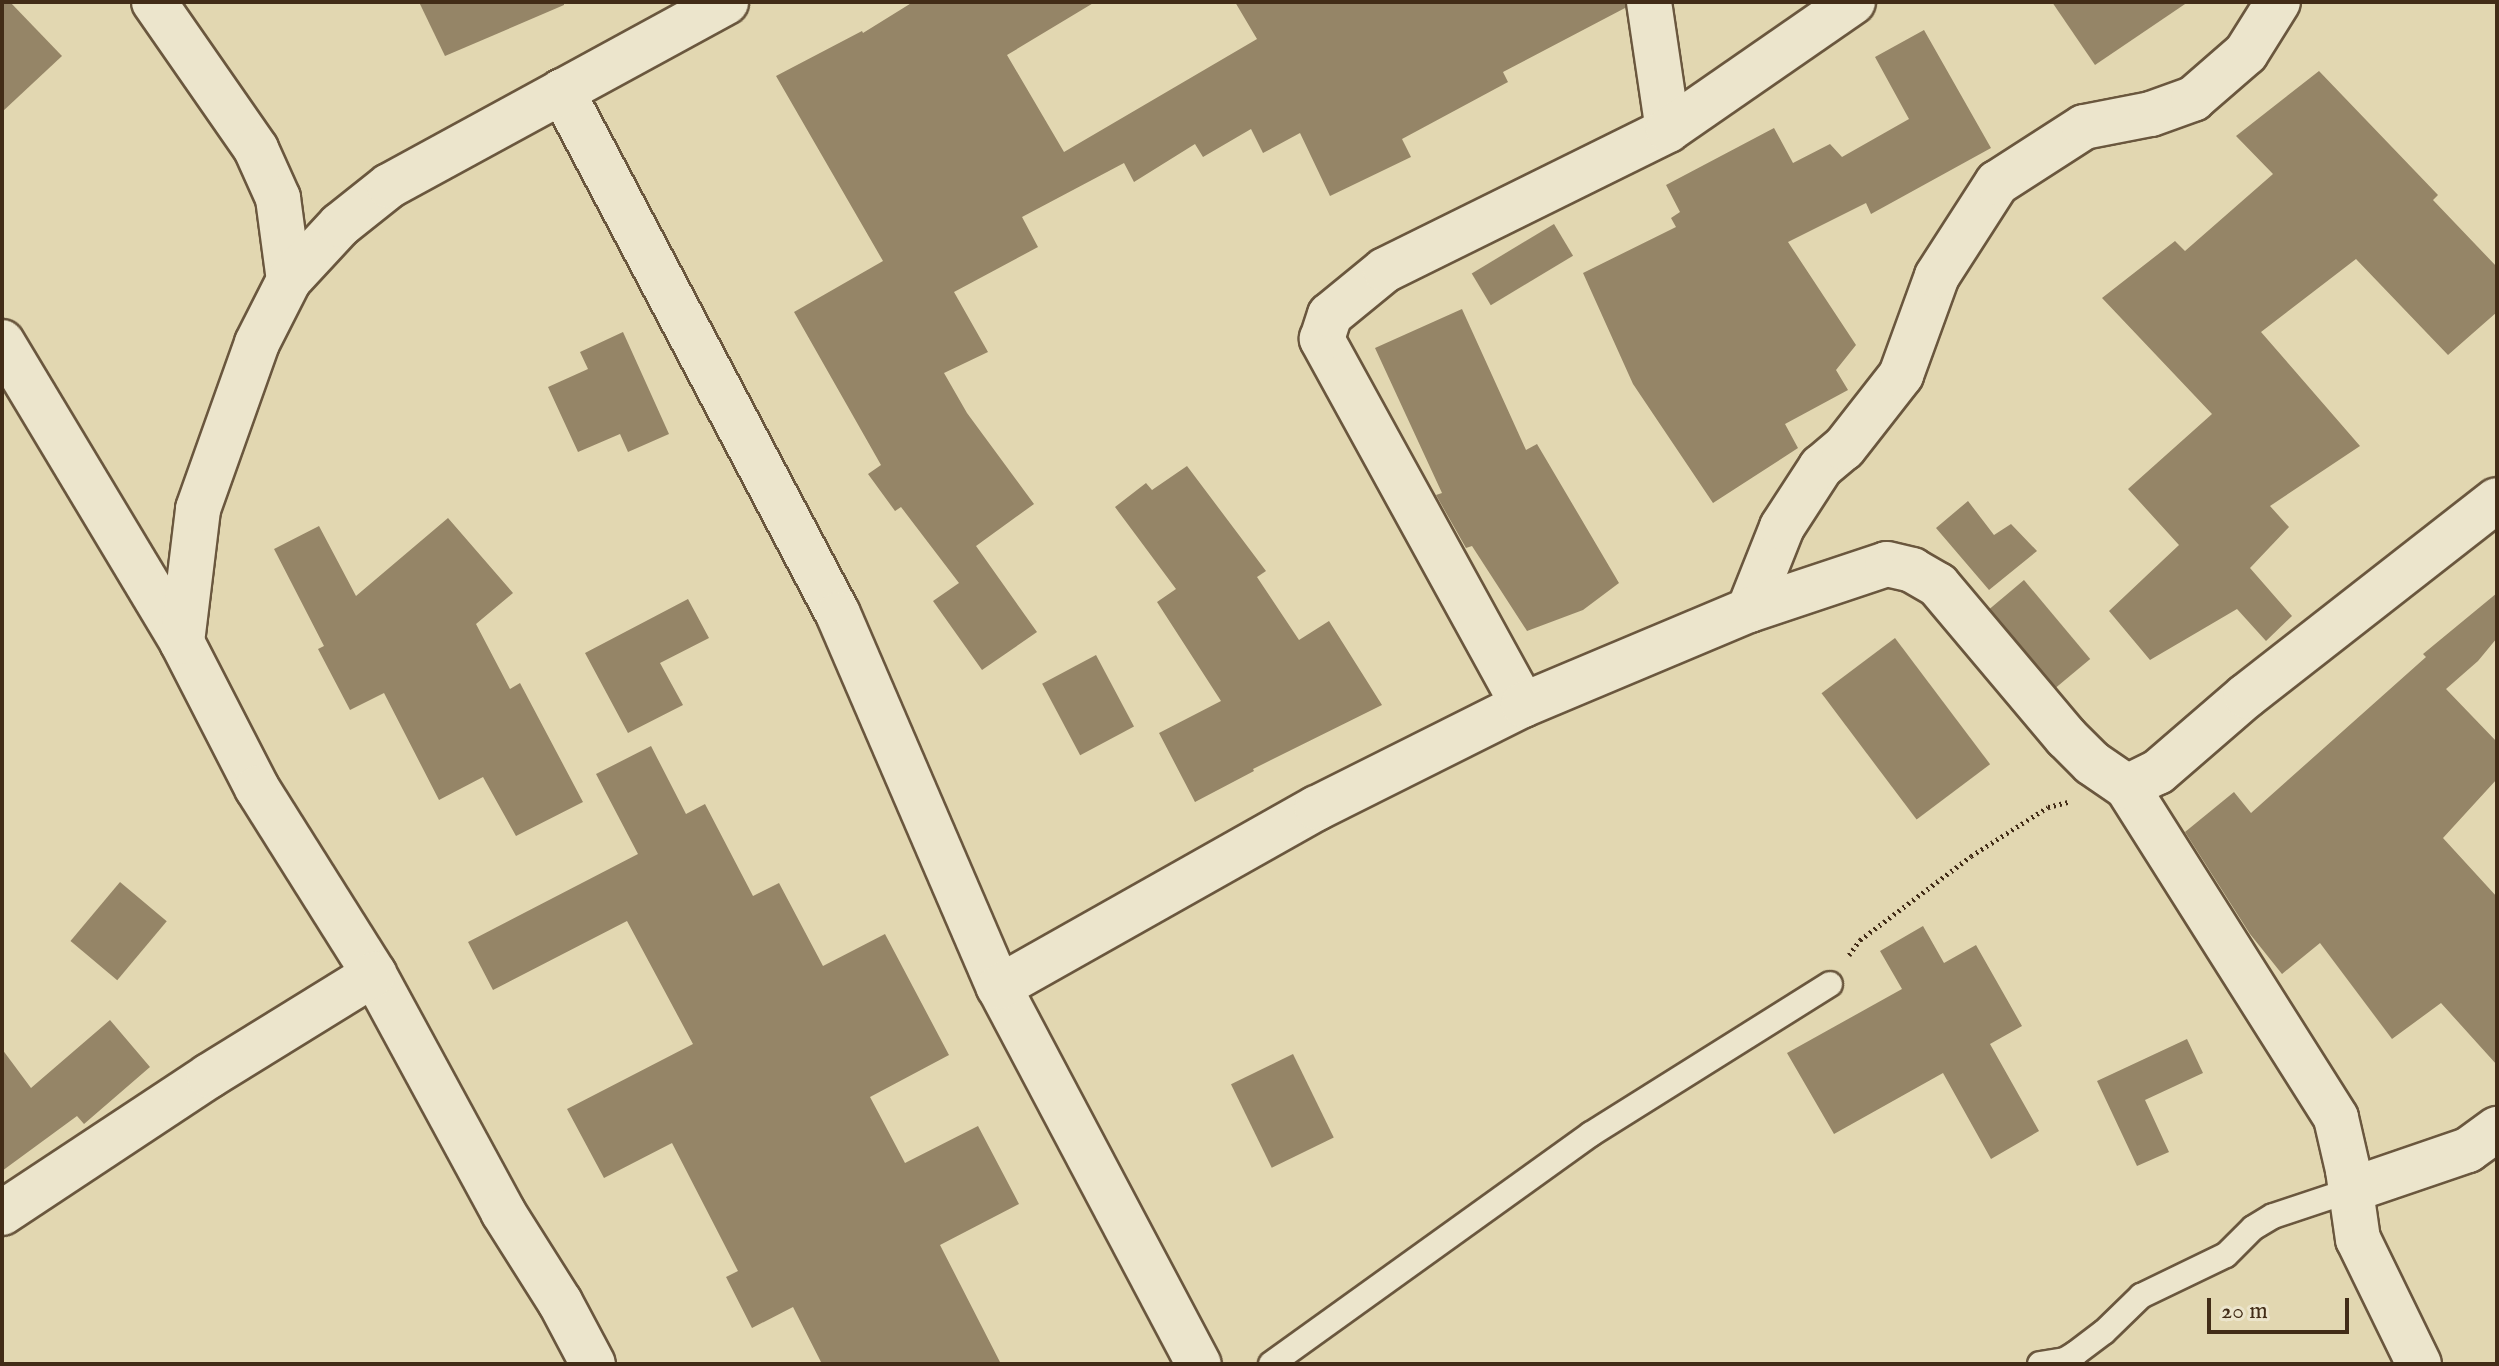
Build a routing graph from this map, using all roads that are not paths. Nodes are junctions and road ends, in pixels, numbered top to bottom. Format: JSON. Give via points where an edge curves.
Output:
{"nodes":[{"id":1,"x":154,"y":2,"type":"edge"},
{"id":2,"x":726,"y":2,"type":"edge"},
{"id":3,"x":1649,"y":2,"type":"edge"},
{"id":4,"x":1853,"y":2,"type":"edge"},
{"id":5,"x":2278,"y":2,"type":"edge"},
{"id":6,"x":562,"y":91,"type":"junction"},
{"id":7,"x":1668,"y":130,"type":"junction"},
{"id":8,"x":289,"y":280,"type":"junction"},
{"id":9,"x":2,"y":342,"type":"edge"},
{"id":10,"x":2497,"y":500,"type":"edge"},
{"id":11,"x":1749,"y":610,"type":"junction"},
{"id":12,"x":182,"y":642,"type":"junction"},
{"id":13,"x":1523,"y":705,"type":"junction"},
{"id":14,"x":2127,"y":787,"type":"junction"},
{"id":15,"x":374,"y":974,"type":"junction"},
{"id":16,"x":1830,"y":984,"type":"road end"},
{"id":17,"x":999,"y":987,"type":"junction"},
{"id":18,"x":2497,"y":1129,"type":"edge"},
{"id":19,"x":2351,"y":1190,"type":"junction"},
{"id":20,"x":2,"y":1213,"type":"edge"},
{"id":21,"x":2067,"y":1362,"type":"edge"},
{"id":22,"x":593,"y":1364,"type":"edge"},
{"id":23,"x":1199,"y":1364,"type":"edge"},
{"id":24,"x":1271,"y":1364,"type":"edge"},
{"id":25,"x":2040,"y":1364,"type":"edge"},
{"id":26,"x":2419,"y":1364,"type":"edge"}],
"edges":[{"from":1,"to":8,"type":"street","via":[[256,149],[278,198]]},
{"from":2,"to":6,"type":"street"},
{"from":3,"to":7,"type":"street"},
{"from":4,"to":7,"type":"street"},
{"from":5,"to":11,"type":"street","via":[[2246,53],[2193,99],[2151,114],[2084,127],[1997,183],[1937,276],[1901,375],[1844,448],[1821,467],[1782,527]]},
{"from":6,"to":8,"type":"street","via":[[389,186],[340,225]]},
{"from":6,"to":17,"type":"street","via":[[838,614]]},
{"from":7,"to":13,"type":"street","via":[[1385,270],[1330,315],[1322,339]]},
{"from":8,"to":12,"type":"street","via":[[257,343],[198,509]]},
{"from":9,"to":12,"type":"street"},
{"from":10,"to":14,"type":"street","via":[[2246,696],[2158,772]]},
{"from":11,"to":13,"type":"street"},
{"from":11,"to":14,"type":"street","via":[[1887,564],[1912,570],[1938,585],[2066,737]]},
{"from":12,"to":15,"type":"street","via":[[257,788]]},
{"from":13,"to":17,"type":"street","via":[[1317,808]]},
{"from":14,"to":19,"type":"street","via":[[2336,1118]]},
{"from":15,"to":20,"type":"street"},
{"from":15,"to":22,"type":"street","via":[[503,1212]]},
{"from":16,"to":24,"type":"lane","via":[[1591,1134]]},
{"from":17,"to":23,"type":"street"},
{"from":18,"to":19,"type":"street","via":[[2468,1150]]},
{"from":19,"to":21,"type":"lane","via":[[2253,1228],[2226,1255],[2141,1296]]},
{"from":19,"to":26,"type":"street","via":[[2358,1239]]},
{"from":21,"to":25,"type":"lane"}]}
